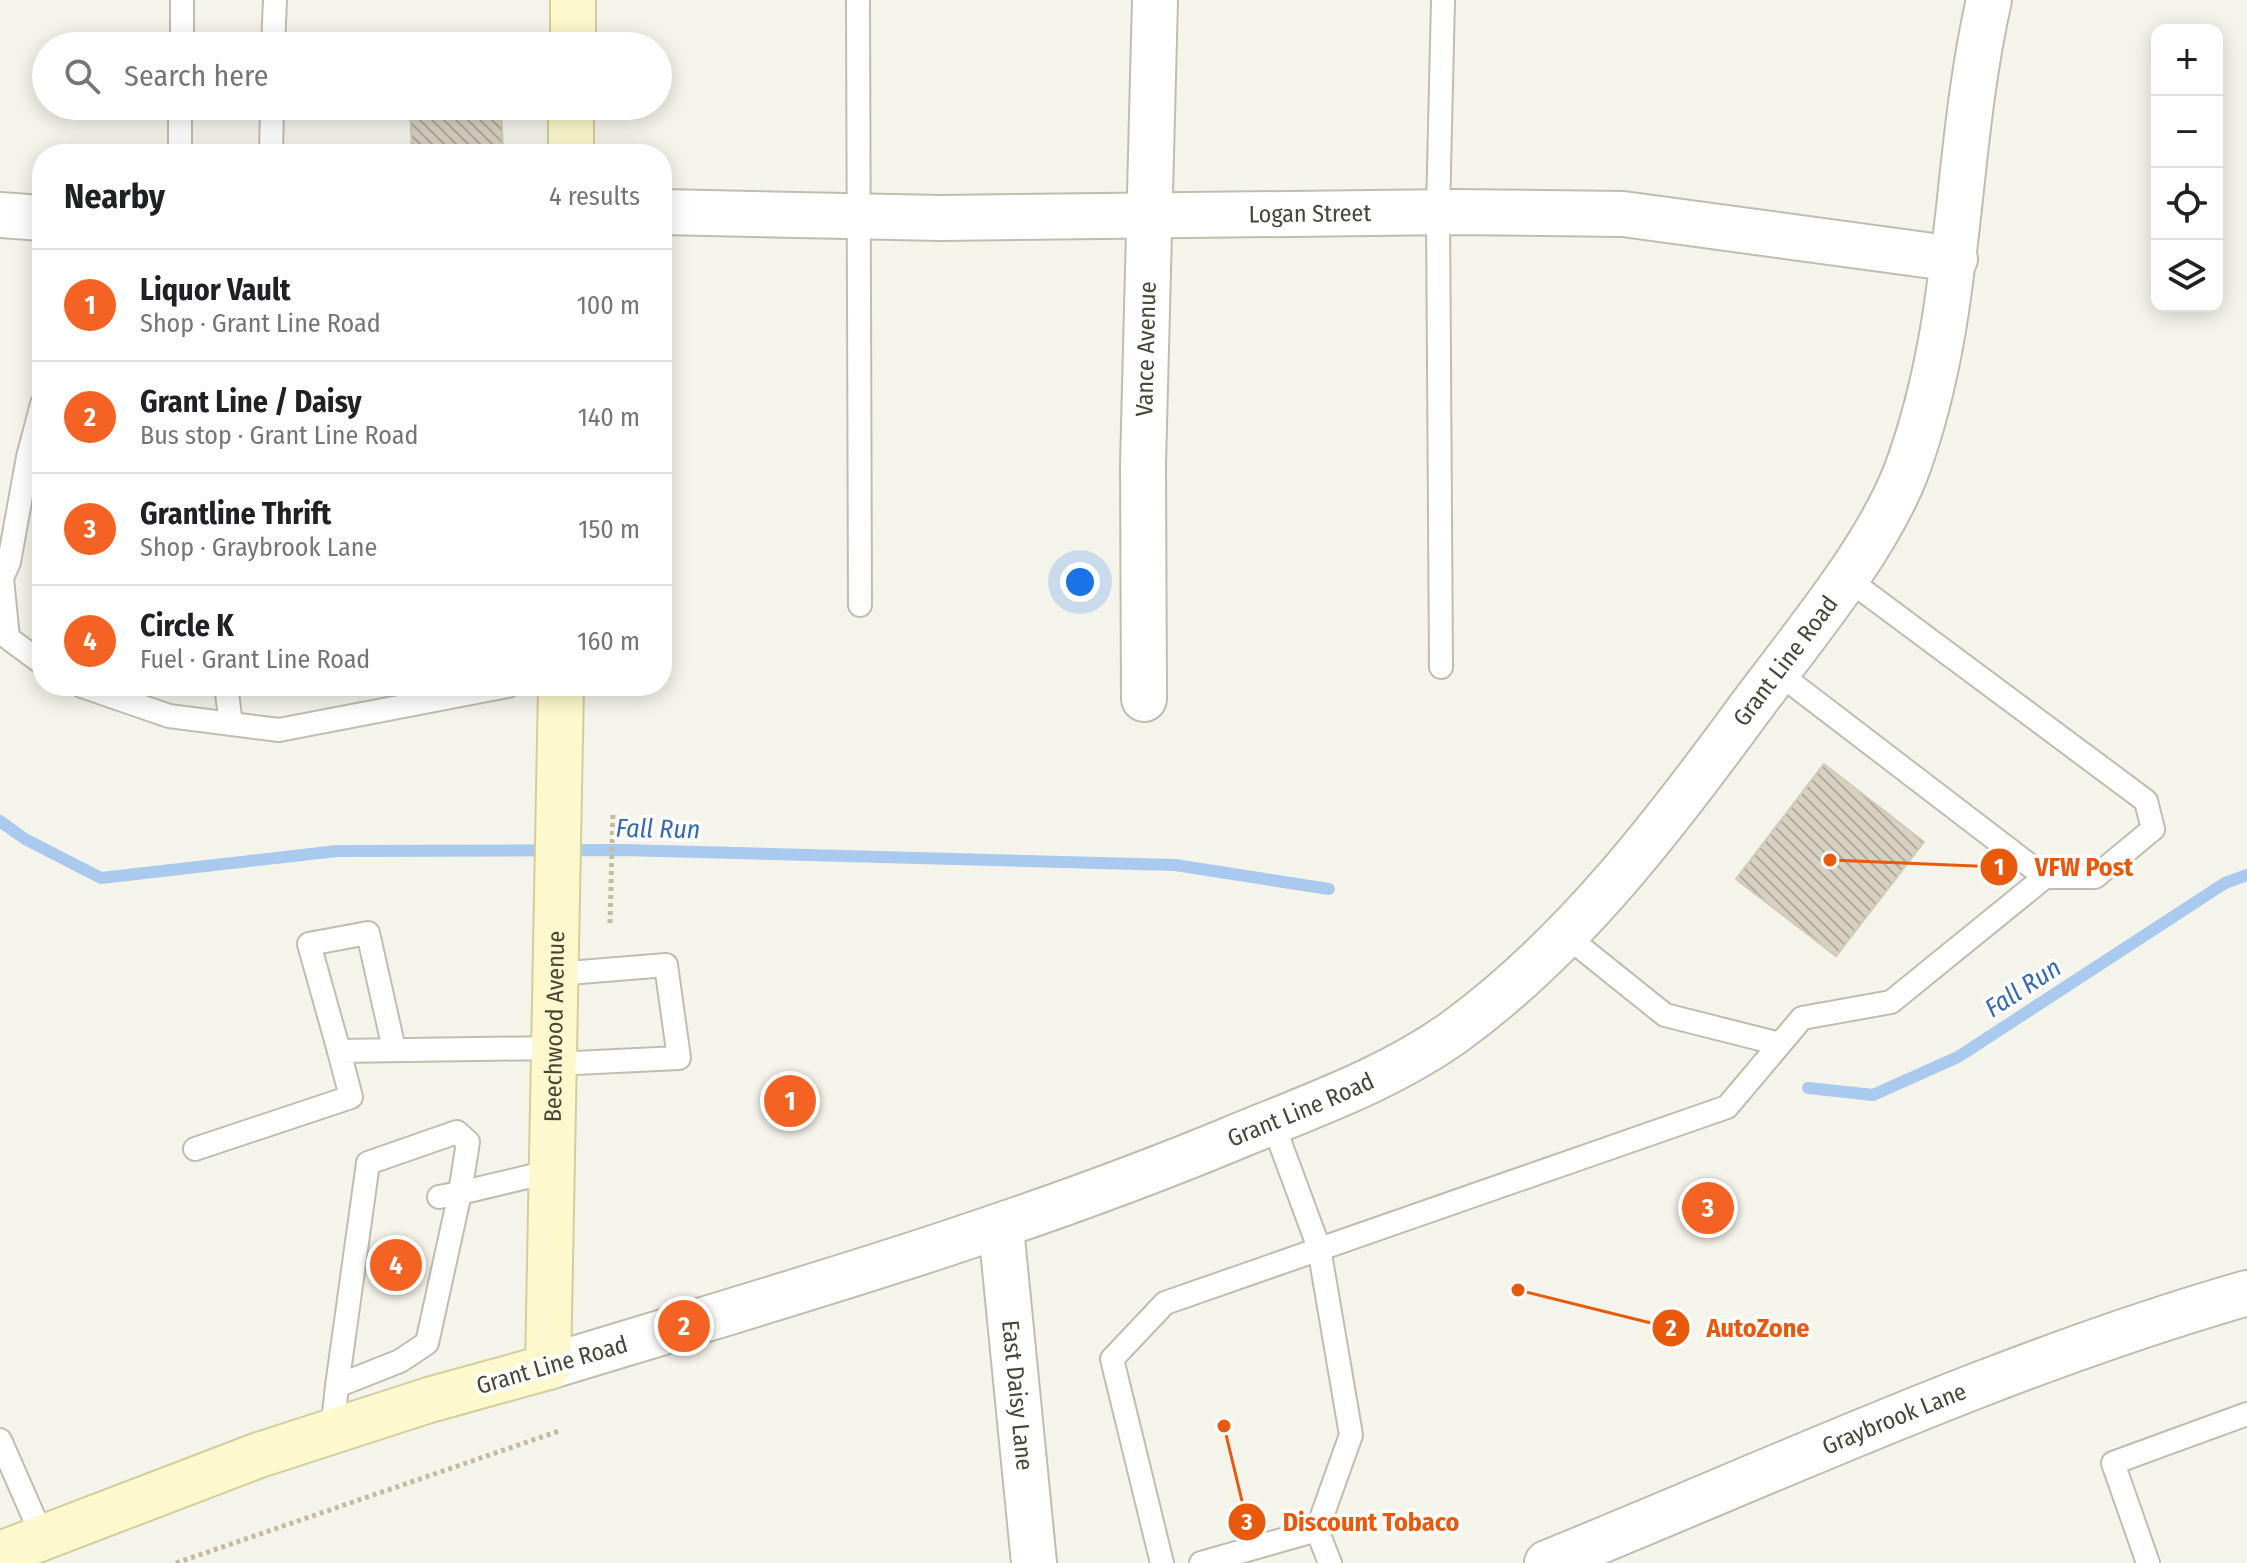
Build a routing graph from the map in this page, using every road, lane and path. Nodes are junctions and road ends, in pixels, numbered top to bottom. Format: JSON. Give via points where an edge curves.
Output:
{"nodes":[{"id":1,"x":182,"y":0,"type":"edge"},
{"id":2,"x":275,"y":0,"type":"edge"},
{"id":3,"x":573,"y":0,"type":"edge"},
{"id":4,"x":858,"y":0,"type":"edge"},
{"id":5,"x":1155,"y":0,"type":"edge"},
{"id":6,"x":1443,"y":0,"type":"edge"},
{"id":7,"x":1989,"y":0,"type":"edge"},
{"id":8,"x":182,"y":32,"type":"edge"},
{"id":9,"x":274,"y":32,"type":"edge"},
{"id":10,"x":573,"y":32,"type":"edge"},
{"id":11,"x":180,"y":120,"type":"edge"},
{"id":12,"x":272,"y":120,"type":"edge"},
{"id":13,"x":571,"y":120,"type":"edge"},
{"id":14,"x":180,"y":144,"type":"edge"},
{"id":15,"x":271,"y":144,"type":"edge"},
{"id":16,"x":571,"y":144,"type":"edge"},
{"id":17,"x":672,"y":212,"type":"edge"},
{"id":18,"x":1438,"y":212,"type":"junction"},
{"id":19,"x":1150,"y":214,"type":"junction"},
{"id":20,"x":0,"y":215,"type":"edge"},
{"id":21,"x":858,"y":216,"type":"junction"},
{"id":22,"x":32,"y":217,"type":"edge"},
{"id":23,"x":1955,"y":259,"type":"junction"},
{"id":24,"x":32,"y":442,"type":"edge"},
{"id":25,"x":4,"y":559,"type":"edge"},
{"id":26,"x":1845,"y":577,"type":"junction"},
{"id":27,"x":860,"y":605,"type":"dead end"},
{"id":28,"x":32,"y":656,"type":"edge"},
{"id":29,"x":1441,"y":667,"type":"dead end"},
{"id":30,"x":1777,"y":672,"type":"junction"},
{"id":31,"x":111,"y":696,"type":"edge"},
{"id":32,"x":227,"y":696,"type":"edge"},
{"id":33,"x":459,"y":696,"type":"edge"},
{"id":34,"x":561,"y":696,"type":"edge"},
{"id":35,"x":1144,"y":699,"type":"dead end"},
{"id":36,"x":231,"y":724,"type":"junction"},
{"id":37,"x":613,"y":811,"type":"dead end"},
{"id":38,"x":2045,"y":877,"type":"junction"},
{"id":39,"x":610,"y":923,"type":"dead end"},
{"id":40,"x":1564,"y":934,"type":"junction"},
{"id":41,"x":556,"y":974,"type":"junction"},
{"id":42,"x":1780,"y":1044,"type":"junction"},
{"id":43,"x":394,"y":1049,"type":"junction"},
{"id":44,"x":339,"y":1051,"type":"junction"},
{"id":45,"x":554,"y":1056,"type":"junction"},
{"id":46,"x":1272,"y":1121,"type":"junction"},
{"id":47,"x":195,"y":1149,"type":"dead end"},
{"id":48,"x":552,"y":1171,"type":"junction"},
{"id":49,"x":450,"y":1195,"type":"junction"},
{"id":50,"x":1001,"y":1228,"type":"junction"},
{"id":51,"x":1319,"y":1248,"type":"junction"},
{"id":52,"x":2247,"y":1293,"type":"edge"},
{"id":53,"x":548,"y":1367,"type":"junction"},
{"id":54,"x":337,"y":1386,"type":"junction"},
{"id":55,"x":2247,"y":1414,"type":"edge"},
{"id":56,"x":332,"y":1431,"type":"junction"},
{"id":57,"x":559,"y":1431,"type":"dead end"},
{"id":58,"x":0,"y":1440,"type":"edge"},
{"id":59,"x":1317,"y":1530,"type":"junction"},
{"id":60,"x":43,"y":1538,"type":"junction"},
{"id":61,"x":0,"y":1554,"type":"edge"},
{"id":62,"x":176,"y":1563,"type":"edge"},
{"id":63,"x":1034,"y":1563,"type":"edge"},
{"id":64,"x":1162,"y":1563,"type":"edge"},
{"id":65,"x":1201,"y":1563,"type":"edge"},
{"id":66,"x":1330,"y":1563,"type":"edge"},
{"id":67,"x":1547,"y":1563,"type":"edge"},
{"id":68,"x":2148,"y":1563,"type":"edge"}],
"edges":[{"from":1,"to":8,"type":"lane"},
{"from":2,"to":9,"type":"lane"},
{"from":3,"to":10,"type":"main road"},
{"from":4,"to":21,"type":"lane"},
{"from":5,"to":19,"type":"street","name":"Vance Avenue"},
{"from":6,"to":18,"type":"lane"},
{"from":7,"to":23,"type":"street","name":"Grant Line Road","via":[[1975,63]]},
{"from":11,"to":14,"type":"lane"},
{"from":12,"to":15,"type":"lane"},
{"from":13,"to":16,"type":"main road"},
{"from":17,"to":21,"type":"street","name":"Logan Street"},
{"from":18,"to":19,"type":"street","name":"Logan Street"},
{"from":18,"to":23,"type":"street","name":"Logan Street","via":[[1623,214]]},
{"from":18,"to":29,"type":"lane"},
{"from":19,"to":21,"type":"street","name":"Logan Street"},
{"from":19,"to":35,"type":"street","name":"Vance Avenue"},
{"from":20,"to":22,"type":"street"},
{"from":21,"to":27,"type":"lane"},
{"from":23,"to":26,"type":"street","name":"Grant Line Road","via":[[1942,345],[1912,452],[1903,478]]},
{"from":24,"to":25,"type":"lane"},
{"from":25,"to":28,"type":"lane","via":[[8,638]]},
{"from":26,"to":30,"type":"street","name":"Grant Line Road"},
{"from":26,"to":38,"type":"lane","via":[[2146,801],[2153,829],[2095,877]]},
{"from":30,"to":38,"type":"lane"},
{"from":30,"to":40,"type":"street","name":"Grant Line Road","via":[[1661,822]]},
{"from":31,"to":36,"type":"lane","via":[[169,716]]},
{"from":32,"to":36,"type":"lane"},
{"from":33,"to":36,"type":"lane","via":[[308,727],[279,730]]},
{"from":34,"to":41,"type":"main road","name":"Beechwood Avenue"},
{"from":37,"to":39,"type":"path"},
{"from":38,"to":42,"type":"lane","via":[[1891,1002],[1802,1018]]},
{"from":40,"to":42,"type":"lane","via":[[1665,1015]]},
{"from":40,"to":46,"type":"street","name":"Grant Line Road","via":[[1502,995],[1451,1034],[1398,1066]]},
{"from":41,"to":45,"type":"main road","name":"Beechwood Avenue"},
{"from":41,"to":45,"type":"lane","via":[[666,965],[679,1058]]},
{"from":42,"to":51,"type":"lane","via":[[1727,1107]]},
{"from":43,"to":44,"type":"lane"},
{"from":43,"to":44,"type":"lane","via":[[368,933],[309,944]]},
{"from":43,"to":45,"type":"lane"},
{"from":44,"to":47,"type":"lane","via":[[351,1097]]},
{"from":45,"to":48,"type":"main road","name":"Beechwood Avenue"},
{"from":46,"to":50,"type":"street","name":"Grant Line Road"},
{"from":46,"to":51,"type":"lane"},
{"from":48,"to":49,"type":"lane"},
{"from":48,"to":53,"type":"main road","name":"Beechwood Avenue"},
{"from":49,"to":54,"type":"lane","via":[[426,1312],[427,1343],[400,1361]]},
{"from":49,"to":54,"type":"lane","via":[[468,1142],[457,1132],[368,1163],[371,1211],[352,1332]]},
{"from":50,"to":53,"type":"street","name":"Grant Line Road"},
{"from":50,"to":63,"type":"street","name":"East Daisy Lane"},
{"from":51,"to":59,"type":"lane","via":[[1351,1435]]},
{"from":51,"to":64,"type":"lane","via":[[1165,1303],[1112,1359]]},
{"from":52,"to":67,"type":"street","name":"Graybrook Lane","via":[[2017,1371]]},
{"from":53,"to":56,"type":"main road","name":"Grant Line Road"},
{"from":54,"to":56,"type":"lane"},
{"from":55,"to":68,"type":"lane","via":[[2113,1463]]},
{"from":56,"to":60,"type":"main road","name":"Grant Line Road"},
{"from":57,"to":62,"type":"path"},
{"from":58,"to":60,"type":"lane"},
{"from":59,"to":65,"type":"lane"},
{"from":59,"to":66,"type":"lane"},
{"from":60,"to":61,"type":"main road","name":"Grant Line Road"}]}
